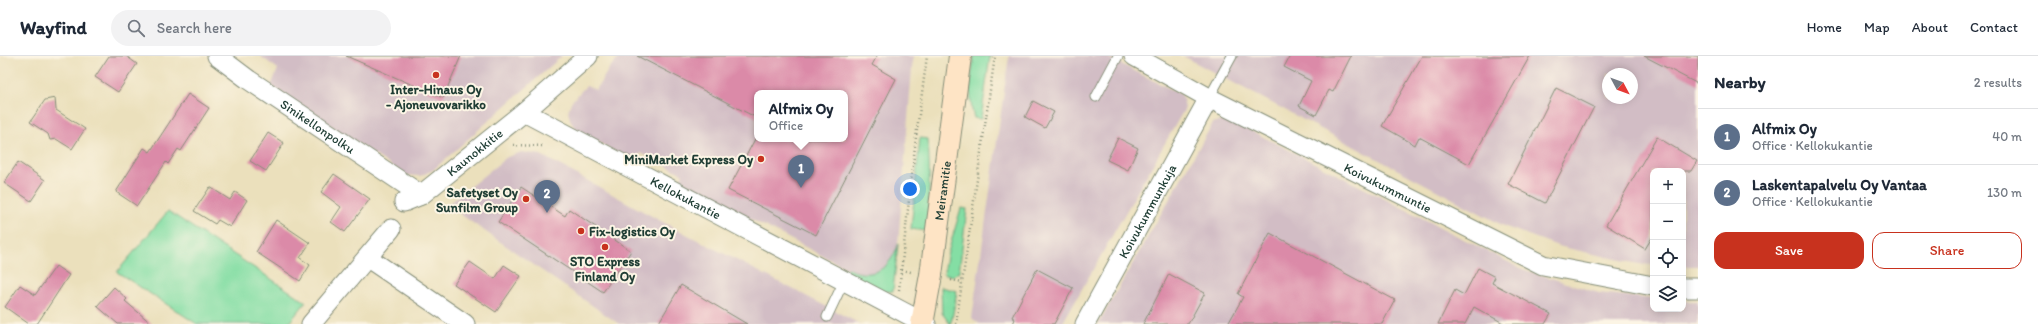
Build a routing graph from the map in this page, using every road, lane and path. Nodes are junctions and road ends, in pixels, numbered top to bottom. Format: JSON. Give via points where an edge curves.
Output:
{"nodes":[{"id":1,"x":217,"y":56,"type":"edge"},
{"id":2,"x":588,"y":56,"type":"edge"},
{"id":3,"x":927,"y":56,"type":"edge"},
{"id":4,"x":960,"y":56,"type":"edge"},
{"id":5,"x":996,"y":56,"type":"edge"},
{"id":6,"x":1118,"y":56,"type":"edge"},
{"id":7,"x":1134,"y":56,"type":"edge"},
{"id":8,"x":1232,"y":56,"type":"edge"},
{"id":9,"x":1096,"y":97,"type":"dead end"},
{"id":10,"x":1209,"y":98,"type":"junction"},
{"id":11,"x":524,"y":112,"type":"junction"},
{"id":12,"x":511,"y":145,"type":"dead end"},
{"id":13,"x":550,"y":149,"type":"dead end"},
{"id":14,"x":412,"y":198,"type":"joint"},
{"id":15,"x":391,"y":229,"type":"dead end"},
{"id":16,"x":368,"y":258,"type":"junction"},
{"id":17,"x":844,"y":281,"type":"junction"},
{"id":18,"x":1650,"y":285,"type":"edge"},
{"id":19,"x":1686,"y":288,"type":"edge"},
{"id":20,"x":1698,"y":288,"type":"edge"},
{"id":21,"x":897,"y":309,"type":"junction"},
{"id":22,"x":827,"y":317,"type":"dead end"},
{"id":23,"x":924,"y":323,"type":"edge"},
{"id":24,"x":311,"y":324,"type":"edge"},
{"id":25,"x":465,"y":324,"type":"edge"},
{"id":26,"x":956,"y":324,"type":"edge"},
{"id":27,"x":1085,"y":324,"type":"edge"}],
"edges":[{"from":1,"to":14,"type":"street","name":"Sinikellonpolku"},
{"from":2,"to":11,"type":"street"},
{"from":3,"to":21,"type":"path"},
{"from":4,"to":23,"type":"main road","name":"Meiramitie"},
{"from":5,"to":26,"type":"path"},
{"from":6,"to":9,"type":"lane"},
{"from":7,"to":10,"type":"street","name":"Koivukummuntie"},
{"from":8,"to":10,"type":"lane"},
{"from":10,"to":18,"type":"street","name":"Koivukummuntie","via":[[1544,265]]},
{"from":10,"to":27,"type":"street","name":"Koivukummunkuja"},
{"from":11,"to":14,"type":"street","name":"Kaunokkitie"},
{"from":11,"to":17,"type":"street","name":"Kellokukantie"},
{"from":12,"to":13,"type":"path","via":[[543,145]]},
{"from":15,"to":16,"type":"street"},
{"from":16,"to":24,"type":"street"},
{"from":16,"to":25,"type":"street"},
{"from":17,"to":21,"type":"street","name":"Kellokukantie"},
{"from":17,"to":22,"type":"lane"},
{"from":19,"to":20,"type":"street"},
{"from":21,"to":23,"type":"street","name":"Kellokukantie"}]}
